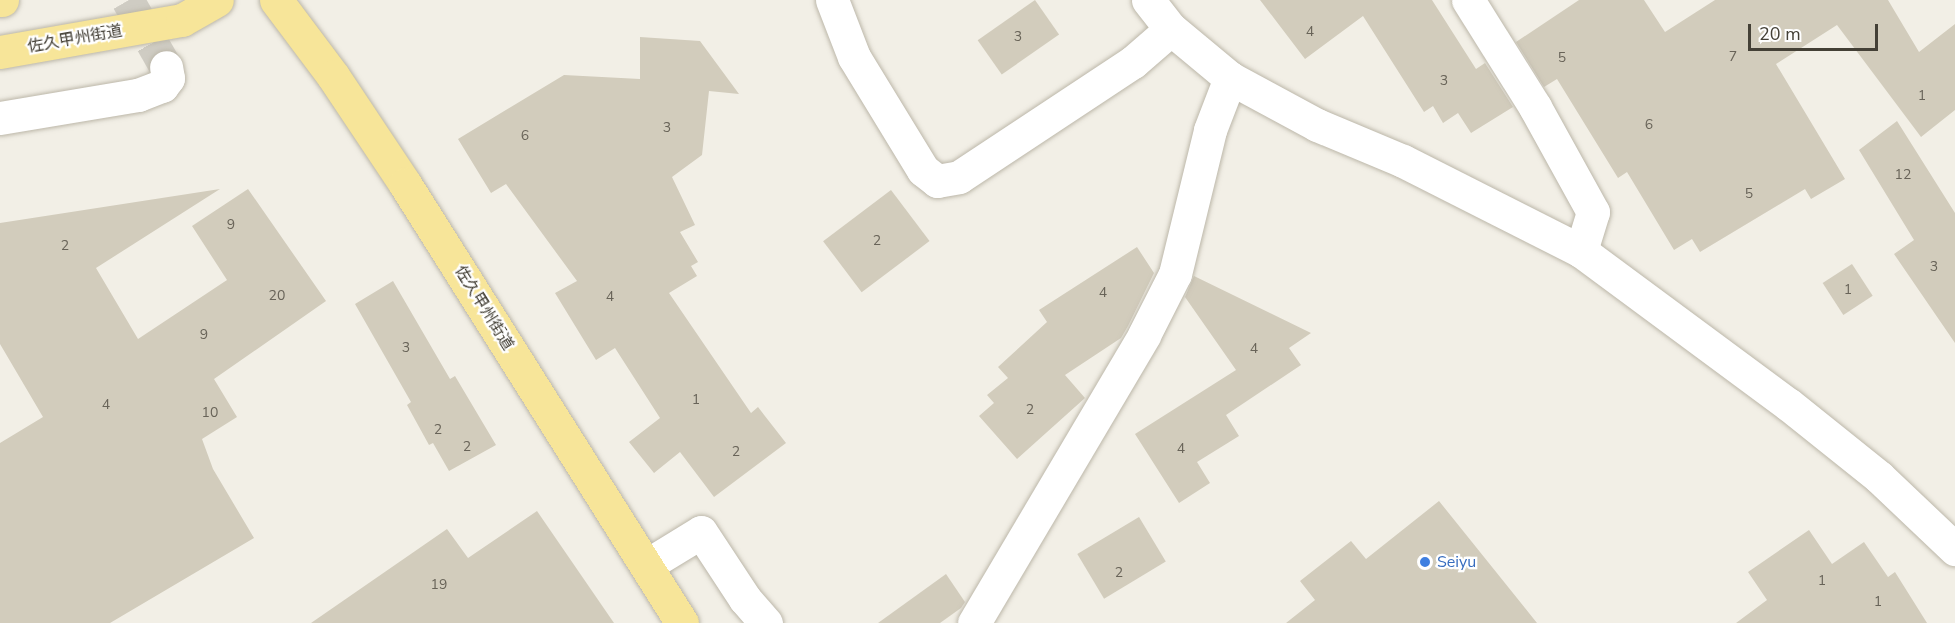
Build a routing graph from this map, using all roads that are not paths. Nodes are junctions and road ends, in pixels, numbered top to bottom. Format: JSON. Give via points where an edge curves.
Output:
{"nodes":[{"id":1,"x":217,"y":0,"type":"edge"},
{"id":2,"x":276,"y":0,"type":"edge"},
{"id":3,"x":832,"y":0,"type":"edge"},
{"id":4,"x":1148,"y":0,"type":"edge"},
{"id":5,"x":1468,"y":0,"type":"edge"},
{"id":6,"x":1171,"y":29,"type":"junction"},
{"id":7,"x":0,"y":52,"type":"edge"},
{"id":8,"x":166,"y":67,"type":"dead end"},
{"id":9,"x":1230,"y":78,"type":"junction"},
{"id":10,"x":0,"y":118,"type":"edge"},
{"id":11,"x":1581,"y":251,"type":"junction"},
{"id":12,"x":1955,"y":549,"type":"edge"},
{"id":13,"x":647,"y":565,"type":"junction"},
{"id":14,"x":682,"y":623,"type":"edge"},
{"id":15,"x":766,"y":623,"type":"edge"},
{"id":16,"x":974,"y":623,"type":"edge"}],
"edges":[{"from":1,"to":7,"type":"main road","name":"佐久甲州街道","via":[[182,20]]},
{"from":2,"to":13,"type":"main road","name":"佐久甲州街道","via":[[333,76],[398,174]]},
{"from":3,"to":6,"type":"street","via":[[854,57],[923,170],[937,181],[959,177],[1133,62]]},
{"from":4,"to":6,"type":"street"},
{"from":5,"to":11,"type":"street","via":[[1536,106],[1593,212]]},
{"from":6,"to":9,"type":"street"},
{"from":8,"to":10,"type":"street","via":[[168,78],[162,86],[138,94]]},
{"from":9,"to":11,"type":"street","via":[[1317,125],[1403,161]]},
{"from":9,"to":16,"type":"street","via":[[1210,130],[1175,274],[1144,335]]},
{"from":11,"to":12,"type":"street","via":[[1879,477]]},
{"from":13,"to":14,"type":"main road","name":"佐久甲州街道"},
{"from":13,"to":15,"type":"street","via":[[701,532],[745,599]]}]}
